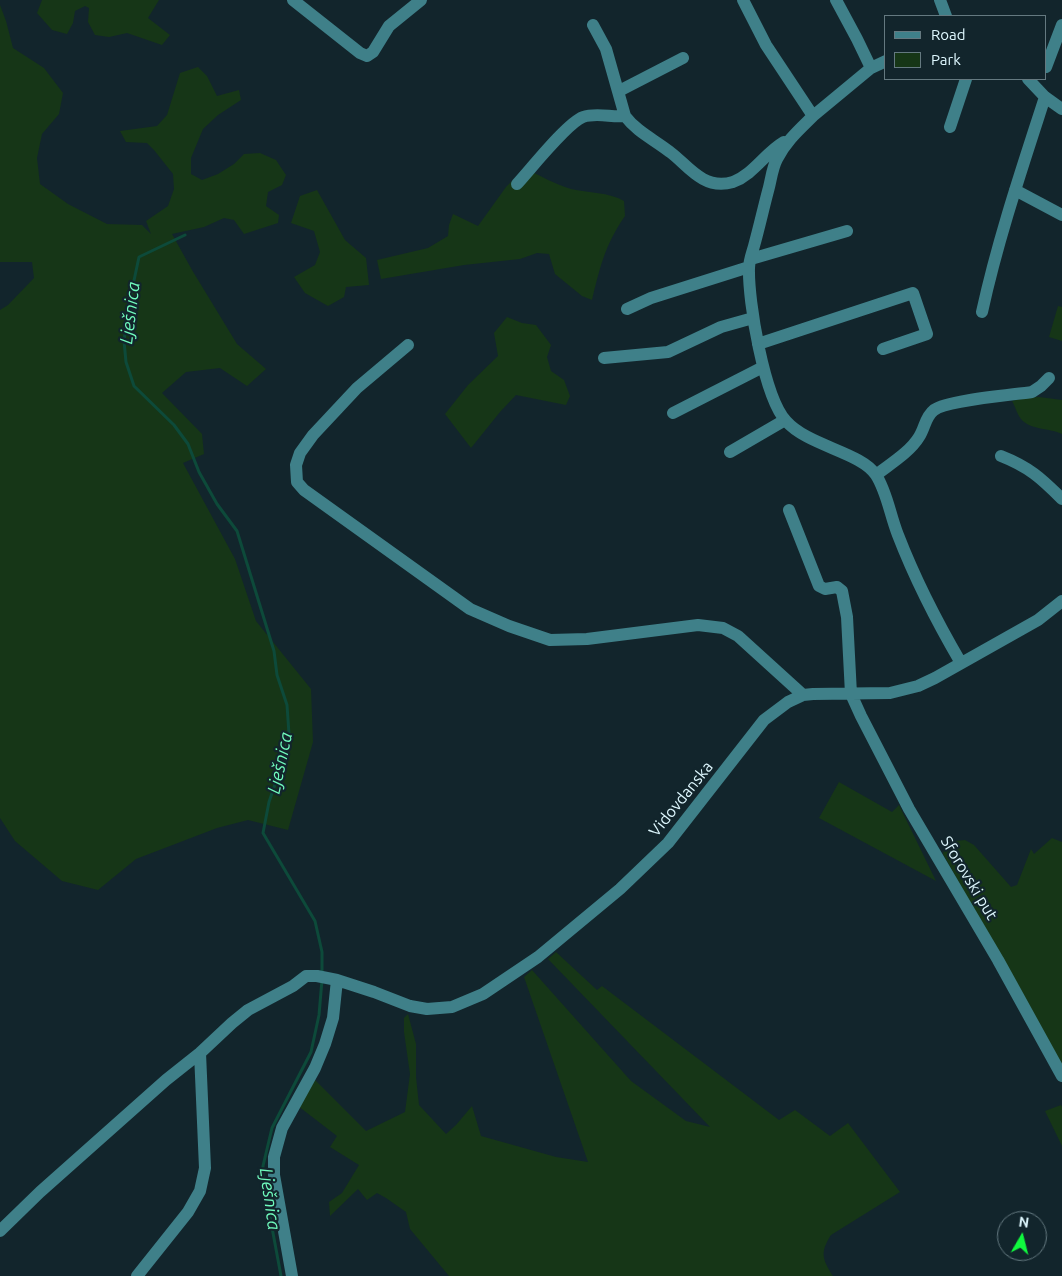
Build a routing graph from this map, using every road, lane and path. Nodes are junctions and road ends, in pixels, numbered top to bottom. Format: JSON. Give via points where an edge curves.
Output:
{"nodes":[{"id":1,"x":293,"y":0,"type":"edge"},
{"id":2,"x":421,"y":0,"type":"edge"},
{"id":3,"x":743,"y":0,"type":"edge"},
{"id":4,"x":836,"y":0,"type":"edge"},
{"id":5,"x":940,"y":0,"type":"edge"},
{"id":6,"x":946,"y":15,"type":"edge"},
{"id":7,"x":593,"y":25,"type":"dead end"},
{"id":8,"x":1062,"y":25,"type":"edge"},
{"id":9,"x":683,"y":58,"type":"dead end"},
{"id":10,"x":884,"y":62,"type":"edge"},
{"id":11,"x":1047,"y":64,"type":"edge"},
{"id":12,"x":871,"y":68,"type":"junction"},
{"id":13,"x":966,"y":80,"type":"edge"},
{"id":14,"x":1029,"y":80,"type":"edge"},
{"id":15,"x":1041,"y":88,"type":"edge"},
{"id":16,"x":619,"y":91,"type":"junction"},
{"id":17,"x":1062,"y":109,"type":"edge"},
{"id":18,"x":625,"y":116,"type":"junction"},
{"id":19,"x":813,"y":116,"type":"junction"},
{"id":20,"x":950,"y":127,"type":"dead end"},
{"id":21,"x":789,"y":139,"type":"junction"},
{"id":22,"x":518,"y":184,"type":"dead end"},
{"id":23,"x":1015,"y":190,"type":"junction"},
{"id":24,"x":1062,"y":215,"type":"edge"},
{"id":25,"x":847,"y":231,"type":"dead end"},
{"id":26,"x":750,"y":263,"type":"junction"},
{"id":27,"x":627,"y":309,"type":"dead end"},
{"id":28,"x":982,"y":312,"type":"dead end"},
{"id":29,"x":753,"y":318,"type":"junction"},
{"id":30,"x":758,"y":344,"type":"junction"},
{"id":31,"x":408,"y":345,"type":"dead end"},
{"id":32,"x":883,"y":349,"type":"dead end"},
{"id":33,"x":604,"y":358,"type":"dead end"},
{"id":34,"x":763,"y":367,"type":"junction"},
{"id":35,"x":1048,"y":378,"type":"dead end"},
{"id":36,"x":673,"y":413,"type":"dead end"},
{"id":37,"x":785,"y":420,"type":"junction"},
{"id":38,"x":730,"y":452,"type":"dead end"},
{"id":39,"x":1001,"y":456,"type":"dead end"},
{"id":40,"x":876,"y":475,"type":"junction"},
{"id":41,"x":1062,"y":499,"type":"edge"},
{"id":42,"x":789,"y":510,"type":"dead end"},
{"id":43,"x":1062,"y":601,"type":"edge"},
{"id":44,"x":962,"y":663,"type":"junction"},
{"id":45,"x":852,"y":694,"type":"junction"},
{"id":46,"x":803,"y":695,"type":"junction"},
{"id":47,"x":333,"y":979,"type":"junction"},
{"id":48,"x":200,"y":1053,"type":"junction"},
{"id":49,"x":1062,"y":1076,"type":"edge"},
{"id":50,"x":0,"y":1230,"type":"edge"},
{"id":51,"x":137,"y":1276,"type":"edge"},
{"id":52,"x":292,"y":1276,"type":"edge"}],
"edges":[{"from":1,"to":2,"type":"street","via":[[367,56],[389,26]]},
{"from":3,"to":19,"type":"street","via":[[766,45]]},
{"from":4,"to":12,"type":"street"},
{"from":5,"to":6,"type":"street"},
{"from":7,"to":16,"type":"street","via":[[606,49]]},
{"from":8,"to":11,"type":"street"},
{"from":9,"to":16,"type":"street"},
{"from":10,"to":12,"type":"street"},
{"from":12,"to":19,"type":"street"},
{"from":13,"to":20,"type":"street"},
{"from":14,"to":15,"type":"street"},
{"from":15,"to":17,"type":"street"},
{"from":15,"to":23,"type":"street"},
{"from":16,"to":18,"type":"street"},
{"from":18,"to":21,"type":"street","via":[[633,126],[671,152],[692,172],[703,180],[718,184],[734,182],[748,174],[767,154]]},
{"from":18,"to":22,"type":"street","via":[[582,117],[542,155]]},
{"from":19,"to":21,"type":"street"},
{"from":21,"to":26,"type":"street","via":[[776,160]]},
{"from":23,"to":24,"type":"street"},
{"from":23,"to":28,"type":"street"},
{"from":25,"to":26,"type":"street"},
{"from":26,"to":27,"type":"street"},
{"from":26,"to":29,"type":"street"},
{"from":29,"to":30,"type":"street"},
{"from":29,"to":33,"type":"street","via":[[722,327],[668,352]]},
{"from":30,"to":32,"type":"street","via":[[912,293],[927,334]]},
{"from":30,"to":34,"type":"street"},
{"from":31,"to":46,"type":"street","via":[[357,388],[312,435],[296,465],[296,482],[304,490],[470,609],[509,626],[550,640],[587,639],[698,625],[723,628],[738,636]]},
{"from":34,"to":36,"type":"street"},
{"from":34,"to":37,"type":"street"},
{"from":35,"to":40,"type":"street","via":[[1032,392],[957,403],[933,411],[912,445]]},
{"from":37,"to":38,"type":"street"},
{"from":37,"to":40,"type":"street","via":[[808,438],[853,458]]},
{"from":39,"to":41,"type":"street","via":[[1038,475]]},
{"from":40,"to":44,"type":"street","via":[[913,571]]},
{"from":42,"to":45,"type":"street","name":"Sforovski put","via":[[819,586],[825,589],[837,587],[842,591]]},
{"from":43,"to":44,"type":"street","name":"Vidovdanska","via":[[1038,620]]},
{"from":44,"to":45,"type":"street","name":"Vidovdanska","via":[[902,691]]},
{"from":45,"to":46,"type":"street","name":"Vidovdanska"},
{"from":45,"to":49,"type":"street","name":"Sforovski put","via":[[909,809]]},
{"from":46,"to":47,"type":"street","name":"Vidovdanska","via":[[764,720],[668,843],[626,883],[538,957],[483,994],[452,1007],[427,1009]]},
{"from":47,"to":48,"type":"street","name":"Vidovdanska","via":[[306,976],[248,1010]]},
{"from":47,"to":52,"type":"street","via":[[332,1018],[325,1044],[282,1128],[274,1157],[274,1175]]},
{"from":48,"to":50,"type":"street","via":[[101,1137]]},
{"from":48,"to":51,"type":"street","via":[[205,1168],[200,1192]]}]}
